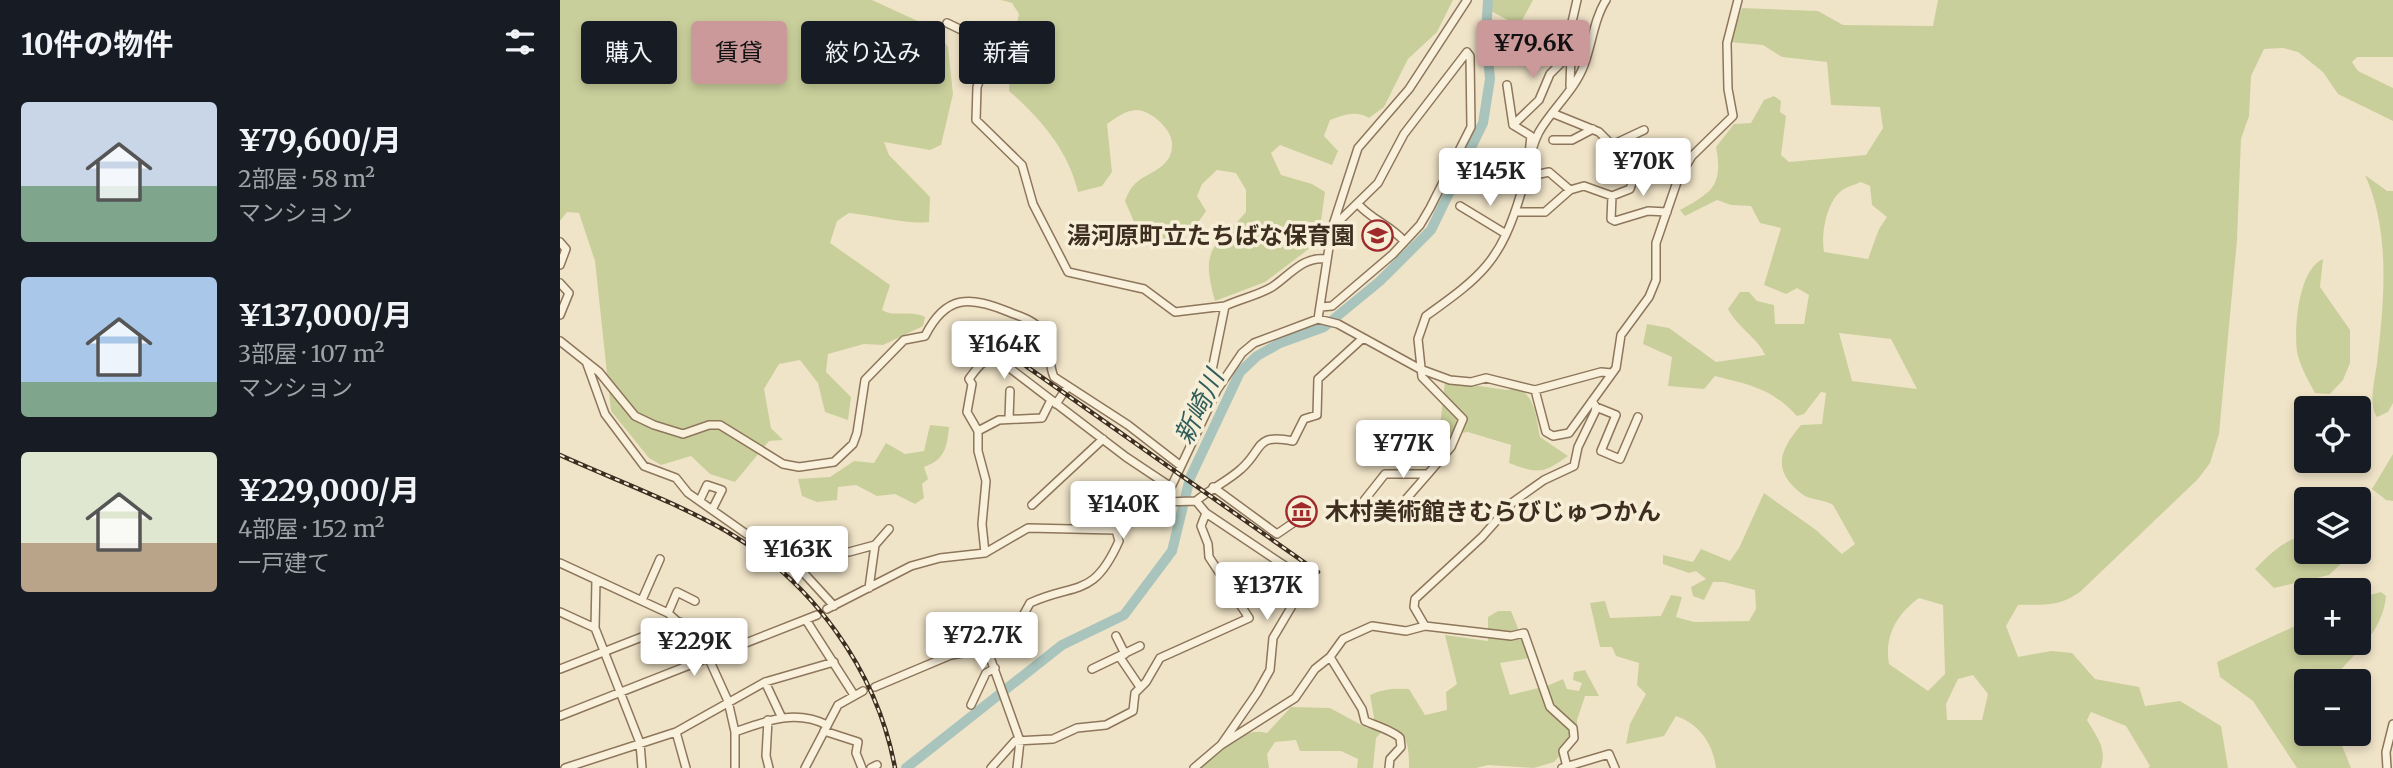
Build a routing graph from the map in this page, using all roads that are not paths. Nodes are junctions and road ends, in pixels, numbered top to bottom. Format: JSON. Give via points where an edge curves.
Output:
{"nodes":[{"id":1,"x":1467,"y":0,"type":"edge"},
{"id":2,"x":1577,"y":0,"type":"edge"},
{"id":3,"x":1606,"y":0,"type":"edge"},
{"id":4,"x":1738,"y":0,"type":"edge"},
{"id":5,"x":947,"y":23,"type":"dead end"},
{"id":6,"x":1571,"y":53,"type":"junction"},
{"id":7,"x":1507,"y":85,"type":"dead end"},
{"id":8,"x":1569,"y":89,"type":"junction"},
{"id":9,"x":1552,"y":113,"type":"junction"},
{"id":10,"x":1513,"y":125,"type":"junction"},
{"id":11,"x":1593,"y":129,"type":"junction"},
{"id":12,"x":1643,"y":130,"type":"dead end"},
{"id":13,"x":1553,"y":140,"type":"dead end"},
{"id":14,"x":1530,"y":156,"type":"junction"},
{"id":15,"x":1634,"y":174,"type":"dead end"},
{"id":16,"x":1526,"y":177,"type":"junction"},
{"id":17,"x":1570,"y":190,"type":"junction"},
{"id":18,"x":1612,"y":196,"type":"junction"},
{"id":19,"x":1358,"y":204,"type":"junction"},
{"id":20,"x":1460,"y":206,"type":"dead end"},
{"id":21,"x":1516,"y":212,"type":"junction"},
{"id":22,"x":1667,"y":212,"type":"junction"},
{"id":23,"x":1332,"y":228,"type":"junction"},
{"id":24,"x":1506,"y":234,"type":"junction"},
{"id":25,"x":1404,"y":241,"type":"junction"},
{"id":26,"x":560,"y":242,"type":"edge"},
{"id":27,"x":1326,"y":259,"type":"junction"},
{"id":28,"x":560,"y":265,"type":"edge"},
{"id":29,"x":560,"y":283,"type":"edge"},
{"id":30,"x":1225,"y":306,"type":"junction"},
{"id":31,"x":1321,"y":307,"type":"junction"},
{"id":32,"x":560,"y":315,"type":"edge"},
{"id":33,"x":1322,"y":319,"type":"junction"},
{"id":34,"x":1363,"y":338,"type":"junction"},
{"id":35,"x":560,"y":341,"type":"edge"},
{"id":36,"x":584,"y":358,"type":"junction"},
{"id":37,"x":1420,"y":369,"type":"junction"},
{"id":38,"x":1612,"y":373,"type":"junction"},
{"id":39,"x":1068,"y":386,"type":"junction"},
{"id":40,"x":1217,"y":390,"type":"junction"},
{"id":41,"x":1535,"y":390,"type":"junction"},
{"id":42,"x":1010,"y":391,"type":"dead end"},
{"id":43,"x":1054,"y":402,"type":"junction"},
{"id":44,"x":1594,"y":404,"type":"junction"},
{"id":45,"x":1638,"y":417,"type":"dead end"},
{"id":46,"x":1009,"y":419,"type":"junction"},
{"id":47,"x":978,"y":431,"type":"junction"},
{"id":48,"x":1102,"y":439,"type":"junction"},
{"id":49,"x":1181,"y":466,"type":"junction"},
{"id":50,"x":1428,"y":474,"type":"junction"},
{"id":51,"x":1213,"y":486,"type":"junction"},
{"id":52,"x":1171,"y":487,"type":"junction"},
{"id":53,"x":700,"y":500,"type":"junction"},
{"id":54,"x":1194,"y":501,"type":"junction"},
{"id":55,"x":1164,"y":502,"type":"junction"},
{"id":56,"x":1362,"y":503,"type":"dead end"},
{"id":57,"x":1032,"y":505,"type":"dead end"},
{"id":58,"x":1400,"y":506,"type":"dead end"},
{"id":59,"x":713,"y":508,"type":"junction"},
{"id":60,"x":1206,"y":513,"type":"junction"},
{"id":61,"x":1293,"y":523,"type":"dead end"},
{"id":62,"x":889,"y":529,"type":"dead end"},
{"id":63,"x":1116,"y":530,"type":"junction"},
{"id":64,"x":874,"y":545,"type":"junction"},
{"id":65,"x":775,"y":550,"type":"junction"},
{"id":66,"x":985,"y":553,"type":"junction"},
{"id":67,"x":660,"y":559,"type":"dead end"},
{"id":68,"x":560,"y":563,"type":"edge"},
{"id":69,"x":596,"y":580,"type":"junction"},
{"id":70,"x":869,"y":588,"type":"junction"},
{"id":71,"x":642,"y":600,"type":"junction"},
{"id":72,"x":695,"y":601,"type":"dead end"},
{"id":73,"x":560,"y":612,"type":"edge"},
{"id":74,"x":668,"y":612,"type":"junction"},
{"id":75,"x":817,"y":615,"type":"dead end"},
{"id":76,"x":806,"y":620,"type":"junction"},
{"id":77,"x":680,"y":622,"type":"junction"},
{"id":78,"x":1424,"y":626,"type":"junction"},
{"id":79,"x":595,"y":628,"type":"junction"},
{"id":80,"x":1116,"y":636,"type":"dead end"},
{"id":81,"x":1140,"y":646,"type":"dead end"},
{"id":82,"x":987,"y":649,"type":"junction"},
{"id":83,"x":605,"y":652,"type":"junction"},
{"id":84,"x":1122,"y":655,"type":"junction"},
{"id":85,"x":712,"y":656,"type":"junction"},
{"id":86,"x":1331,"y":657,"type":"junction"},
{"id":87,"x":834,"y":662,"type":"junction"},
{"id":88,"x":995,"y":668,"type":"junction"},
{"id":89,"x":560,"y":669,"type":"edge"},
{"id":90,"x":1092,"y":669,"type":"dead end"},
{"id":91,"x":765,"y":682,"type":"junction"},
{"id":92,"x":875,"y":687,"type":"dead end"},
{"id":93,"x":1140,"y":687,"type":"junction"},
{"id":94,"x":620,"y":691,"type":"junction"},
{"id":95,"x":863,"y":691,"type":"dead end"},
{"id":96,"x":854,"y":695,"type":"junction"},
{"id":97,"x":727,"y":701,"type":"junction"},
{"id":98,"x":971,"y":705,"type":"dead end"},
{"id":99,"x":560,"y":716,"type":"edge"},
{"id":100,"x":780,"y":716,"type":"junction"},
{"id":101,"x":768,"y":720,"type":"junction"},
{"id":102,"x":2393,"y":724,"type":"edge"},
{"id":103,"x":825,"y":728,"type":"junction"},
{"id":104,"x":676,"y":732,"type":"junction"},
{"id":105,"x":735,"y":732,"type":"junction"},
{"id":106,"x":1020,"y":741,"type":"junction"},
{"id":107,"x":640,"y":743,"type":"junction"},
{"id":108,"x":1221,"y":744,"type":"junction"},
{"id":109,"x":1565,"y":767,"type":"edge"},
{"id":110,"x":565,"y":768,"type":"edge"},
{"id":111,"x":642,"y":768,"type":"edge"},
{"id":112,"x":686,"y":768,"type":"edge"},
{"id":113,"x":735,"y":768,"type":"edge"},
{"id":114,"x":769,"y":768,"type":"edge"},
{"id":115,"x":807,"y":768,"type":"edge"},
{"id":116,"x":862,"y":768,"type":"edge"},
{"id":117,"x":991,"y":768,"type":"edge"},
{"id":118,"x":1017,"y":768,"type":"edge"},
{"id":119,"x":1194,"y":768,"type":"edge"},
{"id":120,"x":1389,"y":768,"type":"edge"},
{"id":121,"x":1615,"y":768,"type":"edge"},
{"id":122,"x":2387,"y":768,"type":"edge"}],
"edges":[{"from":1,"to":23,"type":"street","via":[[1409,89],[1358,148]]},
{"from":2,"to":6,"type":"street"},
{"from":3,"to":8,"type":"street","via":[[1584,66]]},
{"from":4,"to":22,"type":"street","via":[[1727,43],[1733,116],[1692,156]]},
{"from":5,"to":30,"type":"street","via":[[976,37],[987,50],[976,87],[976,120],[1022,165],[1033,204],[1068,272],[1143,289],[1175,312]]},
{"from":6,"to":8,"type":"street"},
{"from":6,"to":10,"type":"street","via":[[1550,74],[1539,100]]},
{"from":7,"to":10,"type":"street"},
{"from":8,"to":9,"type":"street"},
{"from":9,"to":11,"type":"street"},
{"from":9,"to":14,"type":"street"},
{"from":10,"to":14,"type":"street","via":[[1531,136]]},
{"from":11,"to":12,"type":"street","via":[[1612,145]]},
{"from":11,"to":13,"type":"street","via":[[1572,140]]},
{"from":14,"to":16,"type":"street"},
{"from":15,"to":18,"type":"street","via":[[1630,189]]},
{"from":16,"to":17,"type":"street","via":[[1549,172]]},
{"from":16,"to":21,"type":"street"},
{"from":17,"to":18,"type":"street","via":[[1584,186]]},
{"from":17,"to":21,"type":"street","via":[[1545,212]]},
{"from":18,"to":22,"type":"street","via":[[1611,219],[1615,221],[1648,211]]},
{"from":19,"to":23,"type":"street"},
{"from":19,"to":25,"type":"street"},
{"from":19,"to":25,"type":"street","via":[[1378,183],[1404,134],[1467,52],[1471,127],[1430,208]]},
{"from":20,"to":24,"type":"street"},
{"from":21,"to":24,"type":"street"},
{"from":22,"to":38,"type":"street","via":[[1656,243],[1656,280],[1623,331]]},
{"from":23,"to":27,"type":"street"},
{"from":24,"to":37,"type":"street","via":[[1483,273],[1426,316],[1418,339]]},
{"from":25,"to":31,"type":"street","via":[[1332,306]]},
{"from":26,"to":28,"type":"street","via":[[566,249]]},
{"from":27,"to":30,"type":"street","via":[[1301,264],[1270,288]]},
{"from":27,"to":31,"type":"street"},
{"from":29,"to":32,"type":"street","via":[[569,293]]},
{"from":30,"to":40,"type":"street","via":[[1211,375]]},
{"from":31,"to":33,"type":"street"},
{"from":33,"to":34,"type":"street"},
{"from":33,"to":40,"type":"street","via":[[1254,342]]},
{"from":34,"to":37,"type":"street"},
{"from":34,"to":51,"type":"street","via":[[1318,379],[1317,415],[1304,419],[1293,441],[1266,439],[1241,469]]},
{"from":35,"to":36,"type":"street"},
{"from":36,"to":39,"type":"street","via":[[627,409],[654,425],[683,434],[720,425],[783,464],[799,467],[834,462],[853,444],[865,380],[904,341],[925,336],[935,316],[954,304],[983,301],[1032,321],[1046,337],[1052,373]]},
{"from":36,"to":53,"type":"street","via":[[605,414],[645,466],[676,478]]},
{"from":37,"to":41,"type":"street","via":[[1462,382],[1486,377]]},
{"from":37,"to":50,"type":"street","via":[[1422,377],[1462,419],[1451,447]]},
{"from":38,"to":41,"type":"street"},
{"from":38,"to":44,"type":"street"},
{"from":39,"to":43,"type":"street"},
{"from":39,"to":49,"type":"street"},
{"from":40,"to":49,"type":"street"},
{"from":41,"to":44,"type":"street","via":[[1542,426],[1553,436],[1569,433]]},
{"from":42,"to":46,"type":"street"},
{"from":43,"to":46,"type":"street","via":[[1042,418]]},
{"from":43,"to":47,"type":"street","via":[[1003,363],[982,362],[969,379],[967,412]]},
{"from":43,"to":48,"type":"street"},
{"from":44,"to":45,"type":"street","via":[[1616,415],[1601,451],[1620,459]]},
{"from":44,"to":78,"type":"street","via":[[1574,466],[1513,502],[1415,599]]},
{"from":46,"to":47,"type":"street"},
{"from":47,"to":66,"type":"street","via":[[986,481]]},
{"from":48,"to":52,"type":"street"},
{"from":48,"to":57,"type":"street"},
{"from":49,"to":52,"type":"street"},
{"from":50,"to":56,"type":"street","via":[[1385,474]]},
{"from":50,"to":58,"type":"street"},
{"from":51,"to":54,"type":"street"},
{"from":51,"to":61,"type":"street","via":[[1277,534]]},
{"from":52,"to":55,"type":"street"},
{"from":53,"to":59,"type":"street"},
{"from":53,"to":59,"type":"street","via":[[707,485],[722,490]]},
{"from":54,"to":55,"type":"street"},
{"from":54,"to":60,"type":"street"},
{"from":55,"to":63,"type":"street"},
{"from":59,"to":65,"type":"street"},
{"from":60,"to":93,"type":"street","via":[[1201,526],[1209,557],[1249,618],[1160,658]]},
{"from":60,"to":108,"type":"street","via":[[1291,570],[1301,580],[1302,589],[1273,638],[1270,670]]},
{"from":62,"to":64,"type":"street"},
{"from":63,"to":66,"type":"street","via":[[1028,528]]},
{"from":63,"to":82,"type":"street","via":[[1119,541],[1092,583],[1030,603],[1015,630]]},
{"from":64,"to":65,"type":"street","via":[[834,553]]},
{"from":64,"to":70,"type":"street"},
{"from":65,"to":70,"type":"street","via":[[800,569],[831,608]]},
{"from":66,"to":70,"type":"street","via":[[911,566]]},
{"from":67,"to":71,"type":"street"},
{"from":68,"to":69,"type":"street"},
{"from":69,"to":71,"type":"street"},
{"from":69,"to":79,"type":"street"},
{"from":71,"to":74,"type":"street"},
{"from":72,"to":74,"type":"street","via":[[677,592]]},
{"from":73,"to":79,"type":"street"},
{"from":74,"to":77,"type":"street"},
{"from":75,"to":76,"type":"street"},
{"from":76,"to":85,"type":"street"},
{"from":76,"to":87,"type":"street"},
{"from":77,"to":83,"type":"street"},
{"from":77,"to":85,"type":"street"},
{"from":78,"to":86,"type":"street","via":[[1406,631],[1372,626],[1343,639]]},
{"from":78,"to":109,"type":"street","via":[[1462,633],[1524,633],[1552,711],[1573,728],[1574,738],[1563,751]]},
{"from":79,"to":83,"type":"street"},
{"from":80,"to":84,"type":"street"},
{"from":81,"to":84,"type":"street"},
{"from":82,"to":88,"type":"street"},
{"from":82,"to":92,"type":"street","via":[[951,656]]},
{"from":83,"to":89,"type":"street"},
{"from":83,"to":94,"type":"street"},
{"from":84,"to":90,"type":"street"},
{"from":84,"to":93,"type":"street"},
{"from":85,"to":94,"type":"street"},
{"from":85,"to":97,"type":"street"},
{"from":86,"to":108,"type":"street","via":[[1315,668],[1295,698]]},
{"from":86,"to":120,"type":"street","via":[[1365,721],[1400,738],[1401,747],[1390,759]]},
{"from":87,"to":91,"type":"street"},
{"from":87,"to":96,"type":"street"},
{"from":88,"to":98,"type":"street","via":[[986,673]]},
{"from":88,"to":106,"type":"street"},
{"from":91,"to":97,"type":"street"},
{"from":91,"to":100,"type":"street"},
{"from":93,"to":106,"type":"street","via":[[1133,698],[1133,711],[1106,725],[1077,728],[1053,739]]},
{"from":94,"to":99,"type":"street"},
{"from":94,"to":107,"type":"street"},
{"from":95,"to":96,"type":"street"},
{"from":96,"to":103,"type":"street","via":[[838,705]]},
{"from":97,"to":104,"type":"street"},
{"from":97,"to":105,"type":"street"},
{"from":100,"to":101,"type":"street"},
{"from":100,"to":103,"type":"street","via":[[815,719]]},
{"from":101,"to":105,"type":"street"},
{"from":101,"to":114,"type":"street"},
{"from":102,"to":122,"type":"street"},
{"from":103,"to":115,"type":"street"},
{"from":103,"to":116,"type":"street","via":[[858,743]]},
{"from":104,"to":107,"type":"street"},
{"from":104,"to":112,"type":"street"},
{"from":105,"to":113,"type":"street"},
{"from":106,"to":117,"type":"street"},
{"from":106,"to":118,"type":"street"},
{"from":107,"to":110,"type":"street"},
{"from":107,"to":111,"type":"street"},
{"from":108,"to":119,"type":"street"},
{"from":109,"to":121,"type":"street","via":[[1609,754]]}]}
